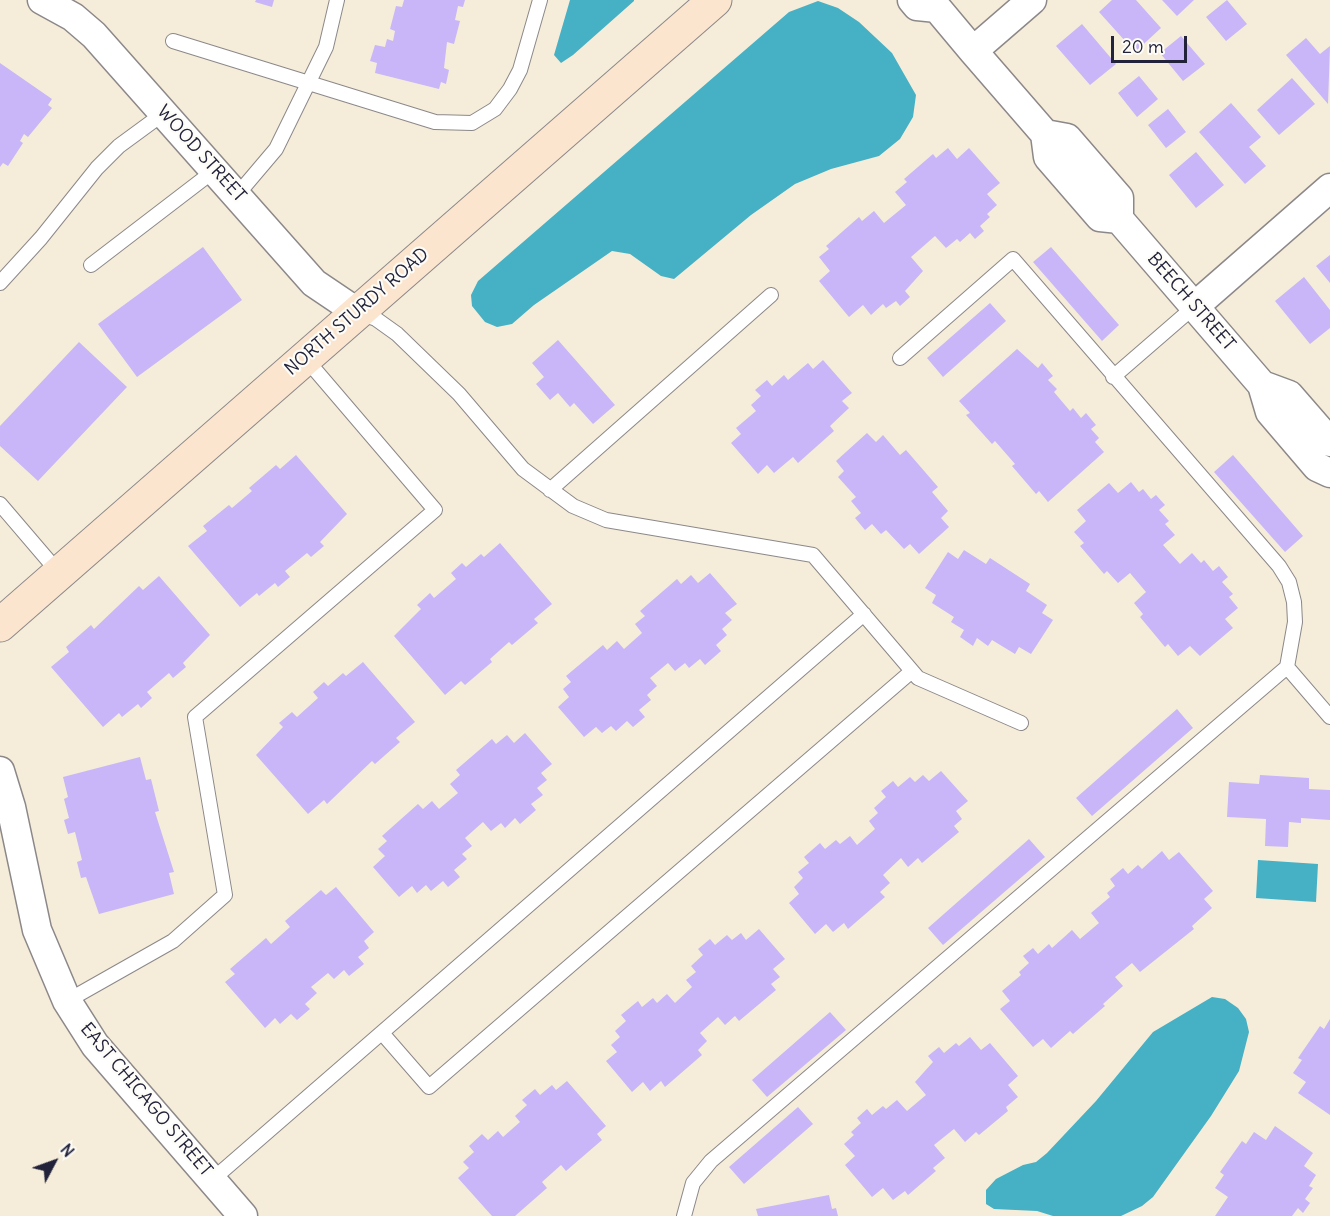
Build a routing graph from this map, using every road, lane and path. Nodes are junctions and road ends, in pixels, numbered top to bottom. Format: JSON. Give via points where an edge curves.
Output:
{"nodes":[{"id":1,"x":42,"y":0,"type":"edge"},
{"id":2,"x":337,"y":0,"type":"edge"},
{"id":3,"x":540,"y":0,"type":"edge"},
{"id":4,"x":715,"y":0,"type":"edge"},
{"id":5,"x":1032,"y":0,"type":"edge"},
{"id":6,"x":929,"y":3,"type":"edge"},
{"id":7,"x":173,"y":41,"type":"dead end"},
{"id":8,"x":974,"y":51,"type":"junction"},
{"id":9,"x":309,"y":82,"type":"junction"},
{"id":10,"x":164,"y":112,"type":"junction"},
{"id":11,"x":215,"y":170,"type":"junction"},
{"id":12,"x":1330,"y":188,"type":"edge"},
{"id":13,"x":237,"y":195,"type":"junction"},
{"id":14,"x":91,"y":265,"type":"dead end"},
{"id":15,"x":2,"y":276,"type":"edge"},
{"id":16,"x":771,"y":295,"type":"dead end"},
{"id":17,"x":1195,"y":306,"type":"junction"},
{"id":18,"x":357,"y":312,"type":"junction"},
{"id":19,"x":305,"y":358,"type":"junction"},
{"id":20,"x":900,"y":358,"type":"dead end"},
{"id":21,"x":1113,"y":376,"type":"junction"},
{"id":22,"x":1262,"y":385,"type":"junction"},
{"id":23,"x":1330,"y":442,"type":"edge"},
{"id":24,"x":1330,"y":473,"type":"edge"},
{"id":25,"x":550,"y":490,"type":"junction"},
{"id":26,"x":0,"y":504,"type":"edge"},
{"id":27,"x":59,"y":573,"type":"junction"},
{"id":28,"x":864,"y":614,"type":"junction"},
{"id":29,"x":0,"y":625,"type":"edge"},
{"id":30,"x":1287,"y":667,"type":"junction"},
{"id":31,"x":912,"y":671,"type":"junction"},
{"id":32,"x":1330,"y":717,"type":"edge"},
{"id":33,"x":1021,"y":723,"type":"dead end"},
{"id":34,"x":0,"y":771,"type":"edge"},
{"id":35,"x":67,"y":1001,"type":"junction"},
{"id":36,"x":382,"y":1033,"type":"junction"},
{"id":37,"x":212,"y":1180,"type":"junction"},
{"id":38,"x":243,"y":1216,"type":"edge"},
{"id":39,"x":684,"y":1216,"type":"edge"}],
"edges":[{"from":1,"to":10,"type":"street","name":"WOOD STREET","via":[[73,17],[94,35]]},
{"from":2,"to":9,"type":"lane","via":[[326,47]]},
{"from":3,"to":9,"type":"lane","via":[[520,70],[510,89],[495,109],[472,123],[435,122]]},
{"from":4,"to":18,"type":"street","name":"NORTH STURDY ROAD"},
{"from":5,"to":8,"type":"street"},
{"from":6,"to":8,"type":"street","name":"BEECH STREET"},
{"from":7,"to":9,"type":"lane"},
{"from":8,"to":17,"type":"street","name":"BEECH STREET","via":[[1045,134],[1048,157],[1100,217],[1119,219]]},
{"from":9,"to":13,"type":"lane","via":[[276,149]]},
{"from":10,"to":11,"type":"street","name":"WOOD STREET"},
{"from":10,"to":15,"type":"lane","via":[[118,146],[41,238]]},
{"from":11,"to":13,"type":"street","name":"WOOD STREET"},
{"from":11,"to":14,"type":"lane"},
{"from":12,"to":17,"type":"street"},
{"from":13,"to":18,"type":"street","name":"WOOD STREET","via":[[314,283]]},
{"from":16,"to":25,"type":"lane"},
{"from":17,"to":21,"type":"lane"},
{"from":17,"to":22,"type":"street","name":"BEECH STREET"},
{"from":18,"to":19,"type":"street","name":"NORTH STURDY ROAD"},
{"from":18,"to":25,"type":"lane","via":[[397,334],[459,394],[523,469]]},
{"from":19,"to":27,"type":"street","name":"NORTH STURDY ROAD"},
{"from":19,"to":35,"type":"lane","via":[[435,510],[195,717],[225,895],[173,941]]},
{"from":20,"to":21,"type":"lane","via":[[1012,259]]},
{"from":21,"to":30,"type":"lane","via":[[1289,582],[1295,622]]},
{"from":22,"to":23,"type":"street","name":"BEECH STREET","via":[[1288,395]]},
{"from":22,"to":24,"type":"street","name":"BEECH STREET","via":[[1270,412],[1317,467]]},
{"from":25,"to":28,"type":"lane","via":[[573,506],[606,520],[813,555]]},
{"from":26,"to":27,"type":"lane"},
{"from":27,"to":29,"type":"street","name":"NORTH STURDY ROAD"},
{"from":28,"to":31,"type":"lane"},
{"from":28,"to":36,"type":"lane"},
{"from":30,"to":32,"type":"lane"},
{"from":30,"to":39,"type":"lane","via":[[711,1161],[693,1183]]},
{"from":31,"to":33,"type":"lane","via":[[918,678]]},
{"from":31,"to":36,"type":"lane","via":[[429,1087]]},
{"from":34,"to":35,"type":"street","name":"EAST CHICAGO STREET","via":[[37,930]]},
{"from":35,"to":37,"type":"street","name":"EAST CHICAGO STREET","via":[[95,1046]]},
{"from":36,"to":37,"type":"lane"},
{"from":37,"to":38,"type":"street","name":"EAST CHICAGO STREET"}]}
